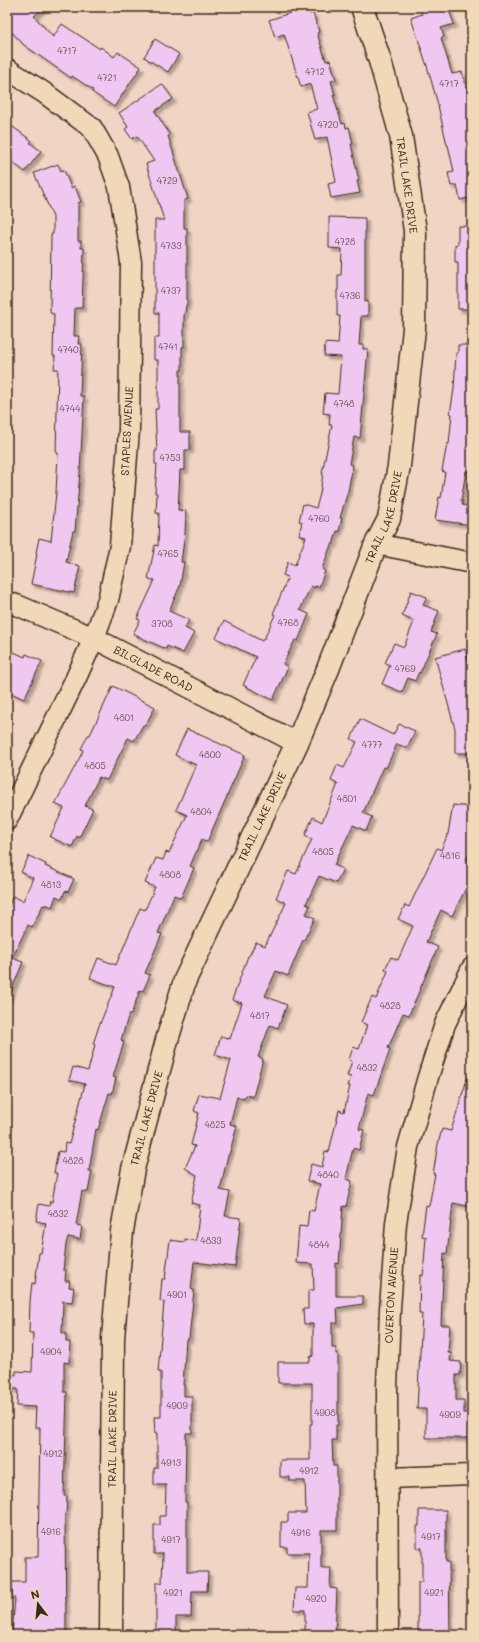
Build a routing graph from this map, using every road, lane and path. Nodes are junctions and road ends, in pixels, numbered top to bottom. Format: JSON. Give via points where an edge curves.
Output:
{"nodes":[{"id":1,"x":362,"y":7,"type":"edge"},
{"id":2,"x":7,"y":69,"type":"edge"},
{"id":3,"x":376,"y":544,"type":"junction"},
{"id":4,"x":472,"y":563,"type":"edge"},
{"id":5,"x":7,"y":602,"type":"edge"},
{"id":6,"x":94,"y":638,"type":"junction"},
{"id":7,"x":297,"y":743,"type":"junction"},
{"id":8,"x":7,"y":820,"type":"edge"},
{"id":9,"x":472,"y":968,"type":"edge"},
{"id":10,"x":472,"y":1475,"type":"edge"},
{"id":11,"x":388,"y":1478,"type":"junction"},
{"id":12,"x":110,"y":1635,"type":"edge"},
{"id":13,"x":388,"y":1635,"type":"edge"}],
"edges":[{"from":1,"to":3,"type":"street","name":"TRAIL LAKE DRIVE","via":[[401,136],[415,231],[414,329],[399,466],[389,519]]},
{"from":2,"to":6,"type":"street","name":"STAPLES AVENUE","via":[[92,128],[108,156],[119,187],[126,226],[131,262],[128,438],[120,546],[108,600]]},
{"from":3,"to":4,"type":"street"},
{"from":3,"to":7,"type":"street","name":"TRAIL LAKE DRIVE","via":[[339,643]]},
{"from":5,"to":6,"type":"street","name":"BILGLADE ROAD"},
{"from":6,"to":7,"type":"street","name":"BILGLADE ROAD"},
{"from":6,"to":8,"type":"street","name":"STAPLES AVENUE"},
{"from":7,"to":12,"type":"street","name":"TRAIL LAKE DRIVE","via":[[185,980],[133,1169],[122,1231],[113,1338]]},
{"from":9,"to":11,"type":"street","name":"OVERTON AVENUE","via":[[445,1024],[408,1147],[396,1223],[389,1332]]},
{"from":10,"to":11,"type":"street"},
{"from":11,"to":13,"type":"street","name":"OVERTON AVENUE"}]}
